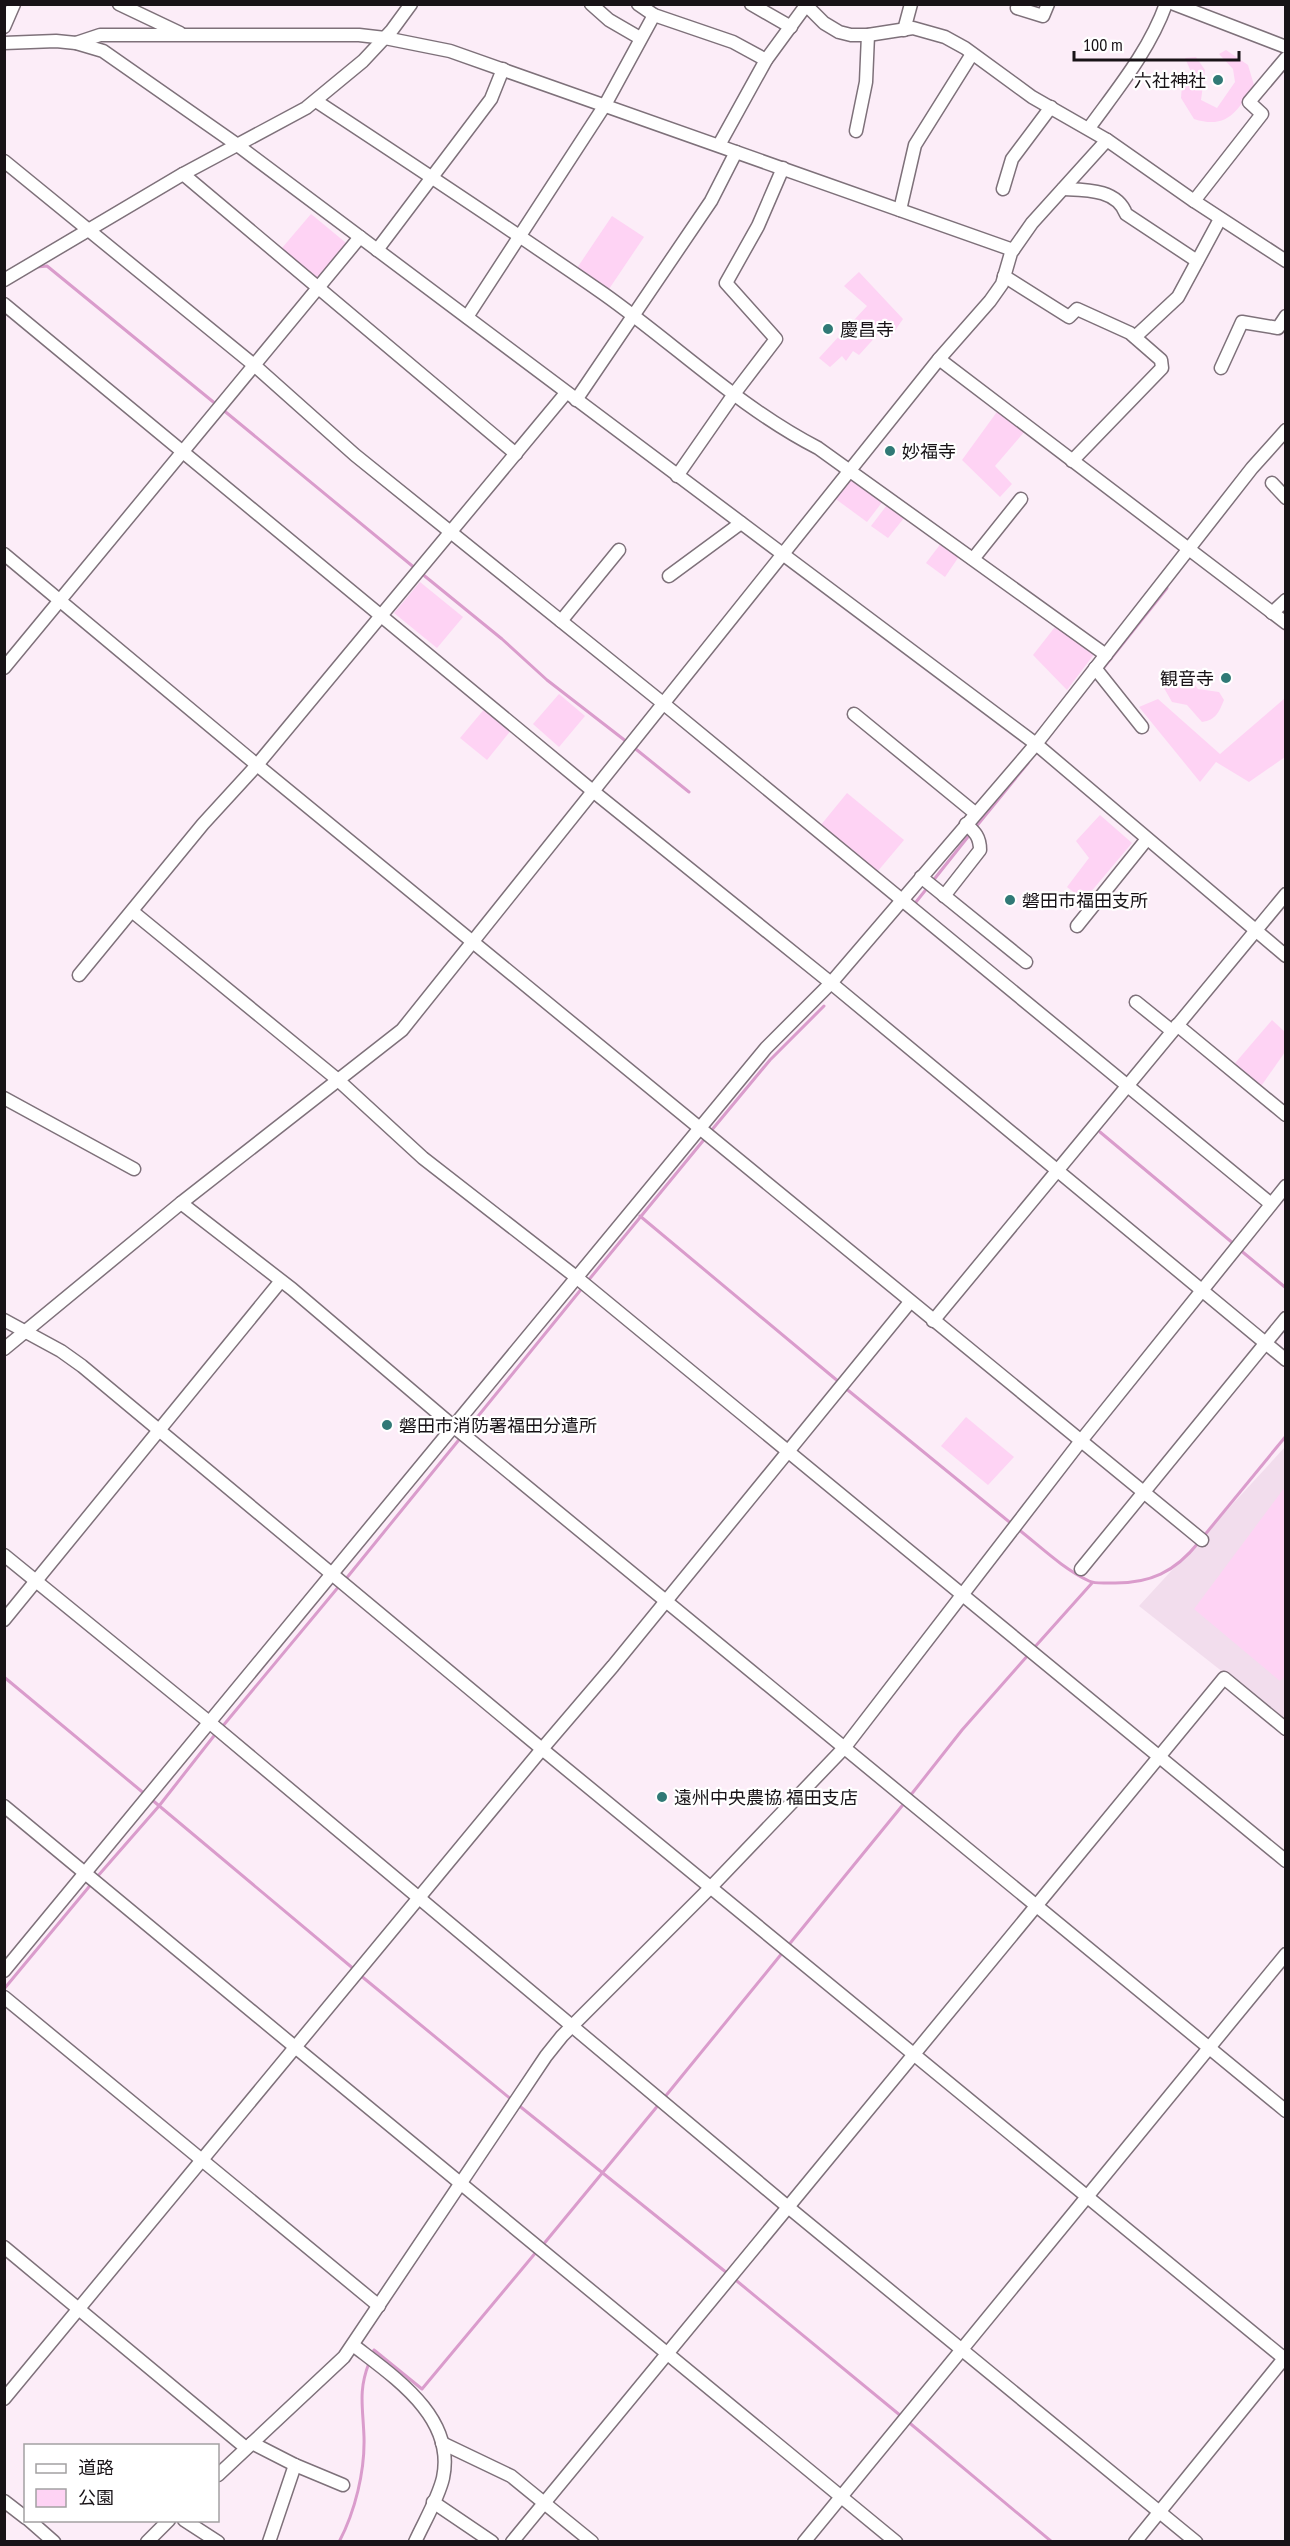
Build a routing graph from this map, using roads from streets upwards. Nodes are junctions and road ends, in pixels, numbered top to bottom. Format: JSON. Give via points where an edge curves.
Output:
{"nodes":[{"id":1,"x":14,"y":4,"type":"edge"},
{"id":2,"x":118,"y":4,"type":"edge"},
{"id":3,"x":411,"y":4,"type":"edge"},
{"id":4,"x":591,"y":4,"type":"edge"},
{"id":5,"x":638,"y":4,"type":"edge"},
{"id":6,"x":751,"y":4,"type":"edge"},
{"id":7,"x":911,"y":4,"type":"edge"},
{"id":8,"x":1048,"y":4,"type":"edge"},
{"id":9,"x":1166,"y":4,"type":"edge"},
{"id":10,"x":1174,"y":4,"type":"edge"},
{"id":11,"x":807,"y":5,"type":"edge"},
{"id":12,"x":1017,"y":8,"type":"dead end"},
{"id":13,"x":654,"y":15,"type":"junction"},
{"id":14,"x":4,"y":27,"type":"edge"},
{"id":15,"x":791,"y":27,"type":"junction"},
{"id":16,"x":904,"y":30,"type":"junction"},
{"id":17,"x":183,"y":34,"type":"junction"},
{"id":18,"x":868,"y":35,"type":"junction"},
{"id":19,"x":385,"y":38,"type":"junction"},
{"id":20,"x":640,"y":38,"type":"junction"},
{"id":21,"x":76,"y":43,"type":"junction"},
{"id":22,"x":4,"y":44,"type":"edge"},
{"id":23,"x":1286,"y":47,"type":"edge"},
{"id":24,"x":972,"y":54,"type":"junction"},
{"id":25,"x":1286,"y":58,"type":"edge"},
{"id":26,"x":766,"y":60,"type":"junction"},
{"id":27,"x":503,"y":69,"type":"junction"},
{"id":28,"x":316,"y":101,"type":"junction"},
{"id":29,"x":605,"y":105,"type":"junction"},
{"id":30,"x":1051,"y":108,"type":"junction"},
{"id":31,"x":1089,"y":128,"type":"junction"},
{"id":32,"x":856,"y":131,"type":"dead end"},
{"id":33,"x":1107,"y":140,"type":"junction"},
{"id":34,"x":236,"y":144,"type":"junction"},
{"id":35,"x":719,"y":145,"type":"junction"},
{"id":36,"x":736,"y":152,"type":"junction"},
{"id":37,"x":4,"y":162,"type":"edge"},
{"id":38,"x":783,"y":168,"type":"junction"},
{"id":39,"x":183,"y":174,"type":"junction"},
{"id":40,"x":432,"y":178,"type":"junction"},
{"id":41,"x":1003,"y":189,"type":"dead end"},
{"id":42,"x":1063,"y":189,"type":"junction"},
{"id":43,"x":1194,"y":201,"type":"junction"},
{"id":44,"x":900,"y":210,"type":"junction"},
{"id":45,"x":1220,"y":219,"type":"junction"},
{"id":46,"x":89,"y":231,"type":"junction"},
{"id":47,"x":520,"y":236,"type":"junction"},
{"id":48,"x":360,"y":237,"type":"junction"},
{"id":49,"x":377,"y":250,"type":"junction"},
{"id":50,"x":1013,"y":250,"type":"junction"},
{"id":51,"x":1197,"y":261,"type":"junction"},
{"id":52,"x":1286,"y":261,"type":"edge"},
{"id":53,"x":1004,"y":276,"type":"junction"},
{"id":54,"x":4,"y":280,"type":"edge"},
{"id":55,"x":318,"y":287,"type":"junction"},
{"id":56,"x":4,"y":304,"type":"edge"},
{"id":57,"x":1286,"y":316,"type":"edge"},
{"id":58,"x":467,"y":317,"type":"junction"},
{"id":59,"x":634,"y":317,"type":"junction"},
{"id":60,"x":1135,"y":337,"type":"junction"},
{"id":61,"x":939,"y":359,"type":"junction"},
{"id":62,"x":254,"y":365,"type":"junction"},
{"id":63,"x":1221,"y":368,"type":"dead end"},
{"id":64,"x":734,"y":394,"type":"junction"},
{"id":65,"x":571,"y":397,"type":"junction"},
{"id":66,"x":1286,"y":430,"type":"edge"},
{"id":67,"x":182,"y":451,"type":"junction"},
{"id":68,"x":516,"y":454,"type":"junction"},
{"id":69,"x":1072,"y":461,"type":"junction"},
{"id":70,"x":850,"y":470,"type":"junction"},
{"id":71,"x":677,"y":476,"type":"junction"},
{"id":72,"x":1272,"y":483,"type":"dead end"},
{"id":73,"x":1286,"y":498,"type":"edge"},
{"id":74,"x":1021,"y":499,"type":"dead end"},
{"id":75,"x":741,"y":523,"type":"junction"},
{"id":76,"x":452,"y":532,"type":"junction"},
{"id":77,"x":619,"y":550,"type":"dead end"},
{"id":78,"x":1187,"y":550,"type":"junction"},
{"id":79,"x":4,"y":554,"type":"edge"},
{"id":80,"x":783,"y":555,"type":"junction"},
{"id":81,"x":973,"y":559,"type":"junction"},
{"id":82,"x":669,"y":576,"type":"dead end"},
{"id":83,"x":1286,"y":600,"type":"edge"},
{"id":84,"x":60,"y":601,"type":"junction"},
{"id":85,"x":1272,"y":613,"type":"junction"},
{"id":86,"x":382,"y":615,"type":"junction"},
{"id":87,"x":561,"y":621,"type":"junction"},
{"id":88,"x":1286,"y":623,"type":"edge"},
{"id":89,"x":1106,"y":655,"type":"junction"},
{"id":90,"x":4,"y":668,"type":"edge"},
{"id":91,"x":1095,"y":668,"type":"junction"},
{"id":92,"x":664,"y":704,"type":"junction"},
{"id":93,"x":854,"y":714,"type":"dead end"},
{"id":94,"x":1142,"y":727,"type":"dead end"},
{"id":95,"x":1036,"y":744,"type":"junction"},
{"id":96,"x":257,"y":765,"type":"junction"},
{"id":97,"x":594,"y":792,"type":"junction"},
{"id":98,"x":975,"y":813,"type":"junction"},
{"id":99,"x":971,"y":828,"type":"junction"},
{"id":100,"x":1148,"y":839,"type":"junction"},
{"id":101,"x":921,"y":878,"type":"junction"},
{"id":102,"x":1286,"y":894,"type":"edge"},
{"id":103,"x":944,"y":896,"type":"junction"},
{"id":104,"x":902,"y":901,"type":"junction"},
{"id":105,"x":133,"y":912,"type":"junction"},
{"id":106,"x":1077,"y":926,"type":"dead end"},
{"id":107,"x":1257,"y":931,"type":"junction"},
{"id":108,"x":474,"y":942,"type":"junction"},
{"id":109,"x":1286,"y":956,"type":"edge"},
{"id":110,"x":1026,"y":962,"type":"dead end"},
{"id":111,"x":80,"y":975,"type":"dead end"},
{"id":112,"x":831,"y":983,"type":"junction"},
{"id":113,"x":1136,"y":1002,"type":"dead end"},
{"id":114,"x":1175,"y":1028,"type":"junction"},
{"id":115,"x":338,"y":1080,"type":"junction"},
{"id":116,"x":1127,"y":1086,"type":"junction"},
{"id":117,"x":4,"y":1098,"type":"edge"},
{"id":118,"x":1286,"y":1115,"type":"edge"},
{"id":119,"x":699,"y":1129,"type":"junction"},
{"id":120,"x":134,"y":1169,"type":"dead end"},
{"id":121,"x":1057,"y":1172,"type":"junction"},
{"id":122,"x":1286,"y":1186,"type":"edge"},
{"id":123,"x":181,"y":1203,"type":"junction"},
{"id":124,"x":1271,"y":1204,"type":"junction"},
{"id":125,"x":576,"y":1277,"type":"junction"},
{"id":126,"x":280,"y":1282,"type":"junction"},
{"id":127,"x":1201,"y":1290,"type":"junction"},
{"id":128,"x":910,"y":1302,"type":"junction"},
{"id":129,"x":1286,"y":1318,"type":"edge"},
{"id":130,"x":4,"y":1320,"type":"edge"},
{"id":131,"x":933,"y":1321,"type":"junction"},
{"id":132,"x":26,"y":1332,"type":"junction"},
{"id":133,"x":1264,"y":1343,"type":"junction"},
{"id":134,"x":4,"y":1349,"type":"edge"},
{"id":135,"x":1286,"y":1360,"type":"edge"},
{"id":136,"x":453,"y":1426,"type":"junction"},
{"id":137,"x":159,"y":1432,"type":"junction"},
{"id":138,"x":1080,"y":1442,"type":"junction"},
{"id":139,"x":788,"y":1451,"type":"junction"},
{"id":140,"x":1143,"y":1492,"type":"junction"},
{"id":141,"x":1202,"y":1540,"type":"dead end"},
{"id":142,"x":4,"y":1555,"type":"edge"},
{"id":143,"x":1081,"y":1569,"type":"dead end"},
{"id":144,"x":332,"y":1574,"type":"junction"},
{"id":145,"x":37,"y":1581,"type":"junction"},
{"id":146,"x":963,"y":1594,"type":"junction"},
{"id":147,"x":666,"y":1599,"type":"junction"},
{"id":148,"x":4,"y":1620,"type":"edge"},
{"id":149,"x":209,"y":1722,"type":"junction"},
{"id":150,"x":1286,"y":1729,"type":"edge"},
{"id":151,"x":845,"y":1747,"type":"junction"},
{"id":152,"x":542,"y":1749,"type":"junction"},
{"id":153,"x":1159,"y":1756,"type":"junction"},
{"id":154,"x":4,"y":1806,"type":"edge"},
{"id":155,"x":1286,"y":1861,"type":"edge"},
{"id":156,"x":85,"y":1873,"type":"junction"},
{"id":157,"x":712,"y":1886,"type":"junction"},
{"id":158,"x":419,"y":1897,"type":"junction"},
{"id":159,"x":1035,"y":1905,"type":"junction"},
{"id":160,"x":1286,"y":1954,"type":"edge"},
{"id":161,"x":4,"y":1971,"type":"edge"},
{"id":162,"x":4,"y":1997,"type":"edge"},
{"id":163,"x":572,"y":2026,"type":"junction"},
{"id":164,"x":295,"y":2048,"type":"junction"},
{"id":165,"x":1208,"y":2048,"type":"junction"},
{"id":166,"x":914,"y":2053,"type":"junction"},
{"id":167,"x":1286,"y":2111,"type":"edge"},
{"id":168,"x":202,"y":2160,"type":"junction"},
{"id":169,"x":461,"y":2182,"type":"junction"},
{"id":170,"x":1086,"y":2196,"type":"junction"},
{"id":171,"x":788,"y":2207,"type":"junction"},
{"id":172,"x":4,"y":2247,"type":"edge"},
{"id":173,"x":379,"y":2306,"type":"junction"},
{"id":174,"x":79,"y":2309,"type":"junction"},
{"id":175,"x":353,"y":2345,"type":"junction"},
{"id":176,"x":961,"y":2350,"type":"junction"},
{"id":177,"x":667,"y":2352,"type":"junction"},
{"id":178,"x":1285,"y":2358,"type":"edge"},
{"id":179,"x":4,"y":2398,"type":"edge"},
{"id":180,"x":442,"y":2443,"type":"junction"},
{"id":181,"x":249,"y":2445,"type":"junction"},
{"id":182,"x":295,"y":2465,"type":"junction"},
{"id":183,"x":219,"y":2474,"type":"edge"},
{"id":184,"x":343,"y":2485,"type":"dead end"},
{"id":185,"x":840,"y":2496,"type":"junction"},
{"id":186,"x":4,"y":2500,"type":"edge"},
{"id":187,"x":544,"y":2501,"type":"junction"},
{"id":188,"x":433,"y":2502,"type":"junction"},
{"id":189,"x":1160,"y":2512,"type":"junction"},
{"id":190,"x":24,"y":2517,"type":"edge"},
{"id":191,"x":31,"y":2522,"type":"edge"},
{"id":192,"x":167,"y":2522,"type":"edge"},
{"id":193,"x":187,"y":2522,"type":"edge"},
{"id":194,"x":54,"y":2541,"type":"edge"},
{"id":195,"x":147,"y":2541,"type":"edge"},
{"id":196,"x":218,"y":2541,"type":"edge"},
{"id":197,"x":269,"y":2541,"type":"edge"},
{"id":198,"x":415,"y":2541,"type":"edge"},
{"id":199,"x":492,"y":2541,"type":"edge"},
{"id":200,"x":512,"y":2541,"type":"edge"},
{"id":201,"x":592,"y":2541,"type":"edge"},
{"id":202,"x":804,"y":2541,"type":"edge"},
{"id":203,"x":896,"y":2541,"type":"edge"},
{"id":204,"x":1135,"y":2541,"type":"edge"},
{"id":205,"x":1196,"y":2541,"type":"edge"}],
"edges":[{"from":1,"to":14,"type":"street"},
{"from":2,"to":17,"type":"street"},
{"from":3,"to":19,"type":"street"},
{"from":4,"to":20,"type":"street"},
{"from":5,"to":13,"type":"street"},
{"from":6,"to":15,"type":"street"},
{"from":7,"to":16,"type":"street"},
{"from":8,"to":12,"type":"street","via":[[1043,16]]},
{"from":9,"to":31,"type":"street","via":[[1146,49]]},
{"from":10,"to":23,"type":"street"},
{"from":11,"to":15,"type":"street"},
{"from":11,"to":18,"type":"street","via":[[839,32]]},
{"from":13,"to":20,"type":"street"},
{"from":13,"to":26,"type":"street","via":[[733,42]]},
{"from":15,"to":26,"type":"street"},
{"from":16,"to":18,"type":"street"},
{"from":16,"to":24,"type":"street","via":[[913,28],[945,37]]},
{"from":17,"to":19,"type":"street"},
{"from":17,"to":21,"type":"street","via":[[100,35]]},
{"from":18,"to":32,"type":"street","via":[[866,82]]},
{"from":19,"to":27,"type":"street","via":[[450,51]]},
{"from":19,"to":28,"type":"street"},
{"from":20,"to":29,"type":"street"},
{"from":21,"to":22,"type":"street"},
{"from":21,"to":34,"type":"street","via":[[103,51]]},
{"from":24,"to":30,"type":"street"},
{"from":24,"to":44,"type":"street","via":[[915,145]]},
{"from":25,"to":43,"type":"street","via":[[1249,102],[1262,114]]},
{"from":26,"to":35,"type":"street"},
{"from":27,"to":29,"type":"street"},
{"from":27,"to":40,"type":"street","via":[[491,99]]},
{"from":28,"to":34,"type":"street"},
{"from":28,"to":40,"type":"street"},
{"from":29,"to":35,"type":"street"},
{"from":29,"to":47,"type":"street"},
{"from":30,"to":31,"type":"street"},
{"from":30,"to":41,"type":"street","via":[[1012,159]]},
{"from":31,"to":33,"type":"street"},
{"from":33,"to":42,"type":"street"},
{"from":33,"to":43,"type":"street"},
{"from":34,"to":39,"type":"street"},
{"from":34,"to":48,"type":"street"},
{"from":35,"to":36,"type":"street"},
{"from":36,"to":38,"type":"street"},
{"from":36,"to":59,"type":"street","via":[[711,201]]},
{"from":37,"to":46,"type":"street"},
{"from":38,"to":44,"type":"street"},
{"from":38,"to":64,"type":"street","via":[[758,226],[726,283],[776,339]]},
{"from":39,"to":46,"type":"street"},
{"from":39,"to":55,"type":"street"},
{"from":40,"to":47,"type":"street"},
{"from":40,"to":49,"type":"street"},
{"from":42,"to":50,"type":"street"},
{"from":42,"to":51,"type":"street","via":[[1104,193],[1122,204],[1126,214]]},
{"from":43,"to":45,"type":"street"},
{"from":44,"to":50,"type":"street"},
{"from":45,"to":51,"type":"street"},
{"from":45,"to":52,"type":"street"},
{"from":46,"to":54,"type":"street"},
{"from":46,"to":62,"type":"street"},
{"from":47,"to":58,"type":"street"},
{"from":47,"to":59,"type":"street"},
{"from":48,"to":49,"type":"street"},
{"from":48,"to":55,"type":"street"},
{"from":49,"to":58,"type":"street"},
{"from":50,"to":53,"type":"street"},
{"from":51,"to":60,"type":"street","via":[[1178,297]]},
{"from":53,"to":60,"type":"street","via":[[1069,317],[1077,309]]},
{"from":53,"to":61,"type":"street","via":[[990,300]]},
{"from":55,"to":62,"type":"street"},
{"from":55,"to":68,"type":"street"},
{"from":56,"to":67,"type":"street"},
{"from":57,"to":63,"type":"street","via":[[1278,328],[1242,322]]},
{"from":58,"to":65,"type":"street"},
{"from":59,"to":64,"type":"street"},
{"from":59,"to":65,"type":"street"},
{"from":60,"to":69,"type":"street","via":[[1161,360],[1162,368]]},
{"from":61,"to":69,"type":"street"},
{"from":61,"to":70,"type":"street"},
{"from":62,"to":67,"type":"street"},
{"from":62,"to":76,"type":"street","via":[[355,455]]},
{"from":64,"to":70,"type":"street"},
{"from":64,"to":71,"type":"street"},
{"from":65,"to":68,"type":"street"},
{"from":65,"to":71,"type":"street"},
{"from":66,"to":78,"type":"street"},
{"from":67,"to":84,"type":"street"},
{"from":67,"to":86,"type":"street"},
{"from":68,"to":76,"type":"street"},
{"from":69,"to":78,"type":"street"},
{"from":70,"to":80,"type":"street"},
{"from":70,"to":81,"type":"street"},
{"from":71,"to":75,"type":"street"},
{"from":72,"to":73,"type":"street"},
{"from":74,"to":81,"type":"street"},
{"from":75,"to":80,"type":"street"},
{"from":75,"to":82,"type":"street"},
{"from":76,"to":86,"type":"street"},
{"from":76,"to":87,"type":"street"},
{"from":77,"to":87,"type":"street"},
{"from":78,"to":85,"type":"street"},
{"from":78,"to":89,"type":"street"},
{"from":79,"to":84,"type":"street"},
{"from":80,"to":92,"type":"street"},
{"from":80,"to":95,"type":"street"},
{"from":81,"to":89,"type":"street"},
{"from":83,"to":85,"type":"street"},
{"from":84,"to":90,"type":"street"},
{"from":84,"to":96,"type":"street"},
{"from":85,"to":88,"type":"street"},
{"from":86,"to":96,"type":"street"},
{"from":86,"to":97,"type":"street"},
{"from":87,"to":92,"type":"street"},
{"from":89,"to":91,"type":"street"},
{"from":91,"to":94,"type":"street"},
{"from":91,"to":95,"type":"street"},
{"from":92,"to":97,"type":"street"},
{"from":92,"to":104,"type":"street"},
{"from":93,"to":98,"type":"street"},
{"from":95,"to":98,"type":"street"},
{"from":95,"to":100,"type":"street"},
{"from":96,"to":105,"type":"street","via":[[203,824]]},
{"from":96,"to":108,"type":"street"},
{"from":97,"to":108,"type":"street"},
{"from":97,"to":112,"type":"street"},
{"from":98,"to":99,"type":"street"},
{"from":99,"to":101,"type":"street"},
{"from":99,"to":103,"type":"street","via":[[980,842],[980,850]]},
{"from":100,"to":106,"type":"street"},
{"from":100,"to":107,"type":"street"},
{"from":101,"to":103,"type":"street"},
{"from":101,"to":104,"type":"street"},
{"from":102,"to":107,"type":"street"},
{"from":103,"to":110,"type":"street"},
{"from":104,"to":112,"type":"street"},
{"from":104,"to":116,"type":"street"},
{"from":105,"to":111,"type":"street"},
{"from":105,"to":115,"type":"street"},
{"from":107,"to":109,"type":"street"},
{"from":107,"to":114,"type":"street"},
{"from":108,"to":115,"type":"street","via":[[402,1030]]},
{"from":108,"to":119,"type":"street"},
{"from":112,"to":119,"type":"street","via":[[766,1048]]},
{"from":112,"to":121,"type":"street"},
{"from":113,"to":114,"type":"street"},
{"from":114,"to":116,"type":"street"},
{"from":114,"to":118,"type":"street"},
{"from":115,"to":123,"type":"street"},
{"from":115,"to":125,"type":"street","via":[[423,1158]]},
{"from":116,"to":121,"type":"street"},
{"from":116,"to":124,"type":"street"},
{"from":117,"to":120,"type":"street"},
{"from":119,"to":125,"type":"street"},
{"from":119,"to":128,"type":"street"},
{"from":121,"to":127,"type":"street"},
{"from":121,"to":131,"type":"street"},
{"from":122,"to":124,"type":"street"},
{"from":123,"to":126,"type":"street"},
{"from":123,"to":132,"type":"street"},
{"from":124,"to":127,"type":"street"},
{"from":125,"to":136,"type":"street"},
{"from":125,"to":139,"type":"street"},
{"from":126,"to":136,"type":"street"},
{"from":126,"to":137,"type":"street"},
{"from":127,"to":133,"type":"street"},
{"from":127,"to":138,"type":"street"},
{"from":128,"to":131,"type":"street"},
{"from":128,"to":139,"type":"street"},
{"from":129,"to":133,"type":"street"},
{"from":130,"to":132,"type":"street"},
{"from":131,"to":138,"type":"street"},
{"from":132,"to":134,"type":"street"},
{"from":132,"to":137,"type":"street","via":[[82,1366]]},
{"from":133,"to":135,"type":"street"},
{"from":133,"to":140,"type":"street"},
{"from":136,"to":144,"type":"street"},
{"from":136,"to":147,"type":"street"},
{"from":137,"to":144,"type":"street"},
{"from":137,"to":145,"type":"street"},
{"from":138,"to":140,"type":"street"},
{"from":138,"to":146,"type":"street"},
{"from":139,"to":146,"type":"street"},
{"from":139,"to":147,"type":"street"},
{"from":140,"to":141,"type":"street"},
{"from":140,"to":143,"type":"street"},
{"from":142,"to":145,"type":"street"},
{"from":144,"to":149,"type":"street"},
{"from":144,"to":152,"type":"street"},
{"from":145,"to":148,"type":"street"},
{"from":145,"to":149,"type":"street"},
{"from":146,"to":151,"type":"street"},
{"from":146,"to":153,"type":"street"},
{"from":147,"to":151,"type":"street"},
{"from":147,"to":152,"type":"street"},
{"from":149,"to":156,"type":"street"},
{"from":149,"to":158,"type":"street"},
{"from":150,"to":153,"type":"street","via":[[1224,1678]]},
{"from":151,"to":157,"type":"street"},
{"from":151,"to":159,"type":"street"},
{"from":152,"to":157,"type":"street"},
{"from":152,"to":158,"type":"street"},
{"from":153,"to":155,"type":"street"},
{"from":153,"to":159,"type":"street"},
{"from":154,"to":156,"type":"street"},
{"from":156,"to":161,"type":"street"},
{"from":156,"to":164,"type":"street"},
{"from":157,"to":163,"type":"street"},
{"from":157,"to":166,"type":"street"},
{"from":158,"to":163,"type":"street"},
{"from":158,"to":164,"type":"street"},
{"from":159,"to":165,"type":"street"},
{"from":159,"to":166,"type":"street"},
{"from":160,"to":165,"type":"street"},
{"from":162,"to":168,"type":"street"},
{"from":163,"to":169,"type":"street","via":[[546,2056]]},
{"from":163,"to":171,"type":"street"},
{"from":164,"to":168,"type":"street"},
{"from":164,"to":169,"type":"street"},
{"from":165,"to":167,"type":"street"},
{"from":165,"to":170,"type":"street"},
{"from":166,"to":170,"type":"street"},
{"from":166,"to":171,"type":"street"},
{"from":168,"to":173,"type":"street"},
{"from":168,"to":174,"type":"street"},
{"from":169,"to":173,"type":"street"},
{"from":169,"to":177,"type":"street"},
{"from":170,"to":176,"type":"street"},
{"from":170,"to":178,"type":"street"},
{"from":171,"to":176,"type":"street"},
{"from":171,"to":177,"type":"street"},
{"from":172,"to":174,"type":"street"},
{"from":173,"to":175,"type":"street"},
{"from":174,"to":179,"type":"street"},
{"from":174,"to":181,"type":"street"},
{"from":175,"to":180,"type":"street","via":[[409,2390],[425,2409]]},
{"from":175,"to":181,"type":"street"},
{"from":176,"to":185,"type":"street"},
{"from":176,"to":189,"type":"street"},
{"from":177,"to":185,"type":"street"},
{"from":177,"to":187,"type":"street"},
{"from":178,"to":189,"type":"street"},
{"from":180,"to":187,"type":"street","via":[[511,2476]]},
{"from":180,"to":188,"type":"street","via":[[445,2466]]},
{"from":181,"to":182,"type":"street"},
{"from":181,"to":183,"type":"street"},
{"from":182,"to":184,"type":"street"},
{"from":182,"to":197,"type":"street"},
{"from":185,"to":202,"type":"street"},
{"from":185,"to":203,"type":"street"},
{"from":186,"to":190,"type":"street"},
{"from":187,"to":200,"type":"street"},
{"from":187,"to":201,"type":"street"},
{"from":188,"to":198,"type":"street"},
{"from":188,"to":199,"type":"street"},
{"from":189,"to":204,"type":"street"},
{"from":189,"to":205,"type":"street"},
{"from":191,"to":194,"type":"street"},
{"from":192,"to":195,"type":"street"},
{"from":193,"to":196,"type":"street"}]}
